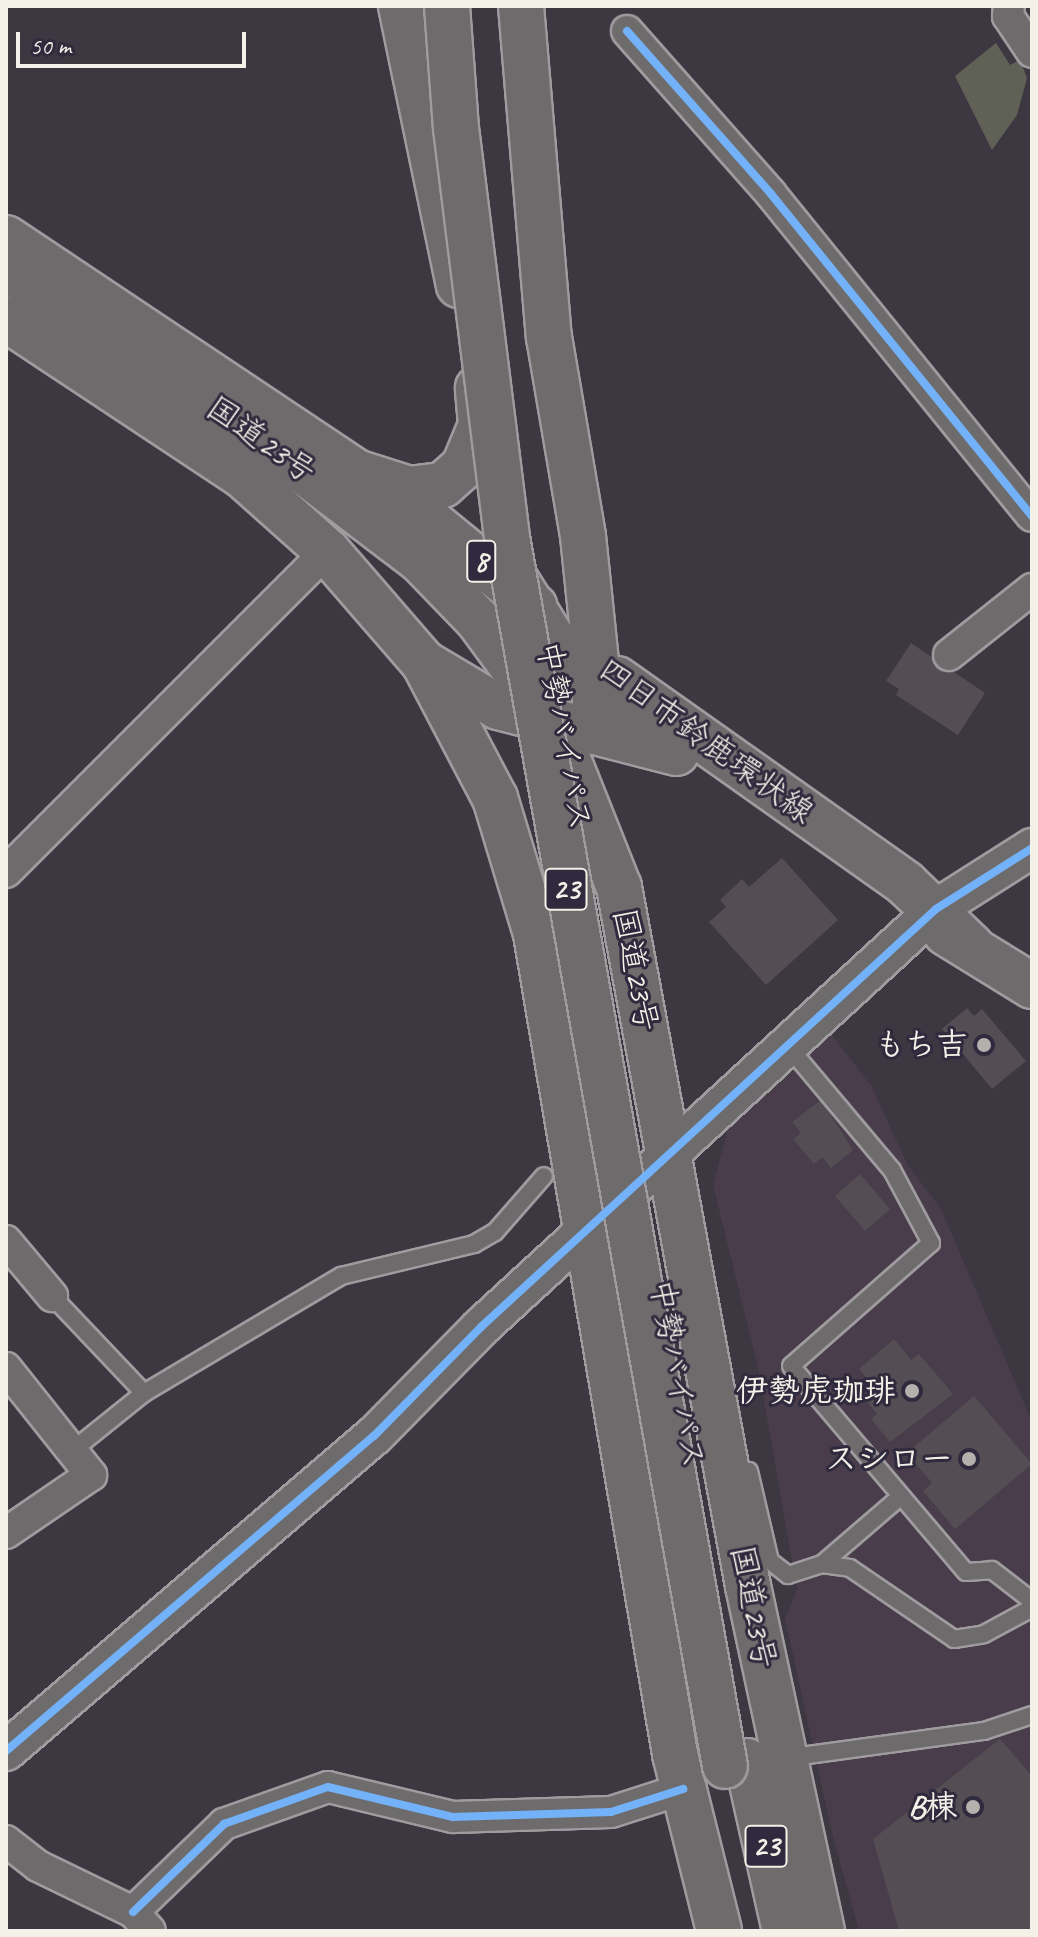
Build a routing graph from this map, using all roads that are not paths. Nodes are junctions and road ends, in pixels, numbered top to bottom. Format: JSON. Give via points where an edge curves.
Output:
{"nodes":[{"id":1,"x":401,"y":6,"type":"edge"},
{"id":2,"x":447,"y":6,"type":"edge"},
{"id":3,"x":471,"y":6,"type":"edge"},
{"id":4,"x":521,"y":6,"type":"edge"},
{"id":5,"x":1009,"y":6,"type":"edge"},
{"id":6,"x":627,"y":31,"type":"dead end"},
{"id":7,"x":1032,"y":52,"type":"edge"},
{"id":8,"x":6,"y":238,"type":"edge"},
{"id":9,"x":6,"y":269,"type":"edge"},
{"id":10,"x":6,"y":319,"type":"edge"},
{"id":11,"x":481,"y":425,"type":"junction"},
{"id":12,"x":359,"y":473,"type":"junction"},
{"id":13,"x":1032,"y":516,"type":"edge"},
{"id":14,"x":327,"y":551,"type":"junction"},
{"id":15,"x":1032,"y":589,"type":"edge"},
{"id":16,"x":525,"y":598,"type":"junction"},
{"id":17,"x":949,"y":655,"type":"dead end"},
{"id":18,"x":424,"y":663,"type":"junction"},
{"id":19,"x":585,"y":702,"type":"junction"},
{"id":20,"x":1032,"y":848,"type":"edge"},
{"id":21,"x":6,"y":872,"type":"edge"},
{"id":22,"x":930,"y":915,"type":"junction"},
{"id":23,"x":1032,"y":986,"type":"edge"},
{"id":24,"x":786,"y":1044,"type":"junction"},
{"id":25,"x":668,"y":1152,"type":"junction"},
{"id":26,"x":544,"y":1176,"type":"dead end"},
{"id":27,"x":679,"y":1198,"type":"junction"},
{"id":28,"x":588,"y":1234,"type":"junction"},
{"id":29,"x":6,"y":1241,"type":"edge"},
{"id":30,"x":52,"y":1296,"type":"joint"},
{"id":31,"x":6,"y":1368,"type":"edge"},
{"id":32,"x":732,"y":1391,"type":"dead end"},
{"id":33,"x":144,"y":1393,"type":"junction"},
{"id":34,"x":744,"y":1448,"type":"dead end"},
{"id":35,"x":73,"y":1450,"type":"junction"},
{"id":36,"x":901,"y":1496,"type":"junction"},
{"id":37,"x":6,"y":1533,"type":"edge"},
{"id":38,"x":822,"y":1564,"type":"junction"},
{"id":39,"x":1032,"y":1601,"type":"edge"},
{"id":40,"x":1032,"y":1608,"type":"edge"},
{"id":41,"x":1031,"y":1717,"type":"edge"},
{"id":42,"x":6,"y":1751,"type":"edge"},
{"id":43,"x":752,"y":1762,"type":"junction"},
{"id":44,"x":683,"y":1789,"type":"junction"},
{"id":45,"x":6,"y":1841,"type":"edge"},
{"id":46,"x":141,"y":1921,"type":"edge"},
{"id":47,"x":719,"y":1931,"type":"edge"},
{"id":48,"x":760,"y":1931,"type":"edge"},
{"id":49,"x":785,"y":1931,"type":"edge"},
{"id":50,"x":822,"y":1931,"type":"edge"}],
"edges":[{"from":1,"to":11,"type":"main road","via":[[471,339]]},
{"from":2,"to":43,"type":"main road","name":"中勢バイパス","number":"23","bridge":true,"via":[[456,128],[508,543]]},
{"from":3,"to":43,"type":"main road","name":"中勢バイパス","number":"23","via":[[476,115],[513,422]]},
{"from":4,"to":19,"type":"main road","via":[[549,337],[583,536]]},
{"from":5,"to":7,"type":"street","via":[[1008,16]]},
{"from":6,"to":13,"type":"street","via":[[761,182]]},
{"from":8,"to":12,"type":"main road","name":"四日市鈴鹿環状線","number":"8"},
{"from":9,"to":19,"type":"main road","name":"国道23号","number":"23","via":[[253,433],[420,560],[478,620]]},
{"from":10,"to":14,"type":"main road","name":"国道23号","number":"23","via":[[242,475]]},
{"from":11,"to":12,"type":"main road","via":[[464,466],[443,485],[409,489]]},
{"from":11,"to":16,"type":"main road","via":[[501,544]]},
{"from":12,"to":16,"type":"main road","name":"四日市鈴鹿環状線","number":"8"},
{"from":14,"to":18,"type":"main road","name":"国道23号","number":"23"},
{"from":14,"to":21,"type":"street"},
{"from":15,"to":17,"type":"street"},
{"from":16,"to":19,"type":"main road","name":"四日市鈴鹿環状線","number":"8"},
{"from":18,"to":19,"type":"main road","name":"四日市鈴鹿環状線","number":"8","via":[[473,696]]},
{"from":18,"to":28,"type":"main road","name":"国道23号","number":"23","via":[[495,798],[536,934]]},
{"from":19,"to":22,"type":"main road","name":"四日市鈴鹿環状線","number":"8","via":[[666,747]]},
{"from":19,"to":22,"type":"main road","name":"四日市鈴鹿環状線","number":"8","via":[[694,739]]},
{"from":19,"to":25,"type":"main road","name":"国道23号","number":"23"},
{"from":20,"to":22,"type":"street"},
{"from":22,"to":23,"type":"main road","name":"四日市鈴鹿環状線","number":"8"},
{"from":22,"to":24,"type":"street"},
{"from":24,"to":25,"type":"street"},
{"from":24,"to":36,"type":"lane","via":[[892,1170],[931,1243],[791,1366]]},
{"from":25,"to":27,"type":"main road","name":"国道23号","number":"23"},
{"from":25,"to":28,"type":"street"},
{"from":26,"to":33,"type":"lane","via":[[495,1232],[474,1244],[341,1276]]},
{"from":27,"to":32,"type":"lane"},
{"from":27,"to":43,"type":"main road","name":"国道23号","number":"23"},
{"from":28,"to":42,"type":"street","via":[[250,1547]]},
{"from":28,"to":44,"type":"main road","name":"国道23号","number":"23"},
{"from":29,"to":30,"type":"street"},
{"from":30,"to":33,"type":"lane"},
{"from":31,"to":35,"type":"street"},
{"from":33,"to":35,"type":"lane"},
{"from":34,"to":38,"type":"lane","via":[[770,1561],[788,1575]]},
{"from":35,"to":37,"type":"street","via":[[91,1475]]},
{"from":36,"to":38,"type":"lane"},
{"from":36,"to":39,"type":"lane","via":[[966,1572],[992,1570]]},
{"from":38,"to":40,"type":"lane","via":[[850,1568],[890,1590],[954,1639],[984,1634]]},
{"from":41,"to":43,"type":"lane","via":[[984,1731]]},
{"from":43,"to":48,"type":"main road","name":"中勢バイパス","number":"23"},
{"from":43,"to":49,"type":"main road","name":"中勢バイパス","number":"23"},
{"from":43,"to":50,"type":"main road","name":"国道23号","number":"23"},
{"from":44,"to":46,"type":"street","via":[[611,1812],[453,1817],[328,1787],[224,1824]]},
{"from":44,"to":47,"type":"main road","name":"国道23号","number":"23"},
{"from":45,"to":46,"type":"street","via":[[38,1866]]}]}
